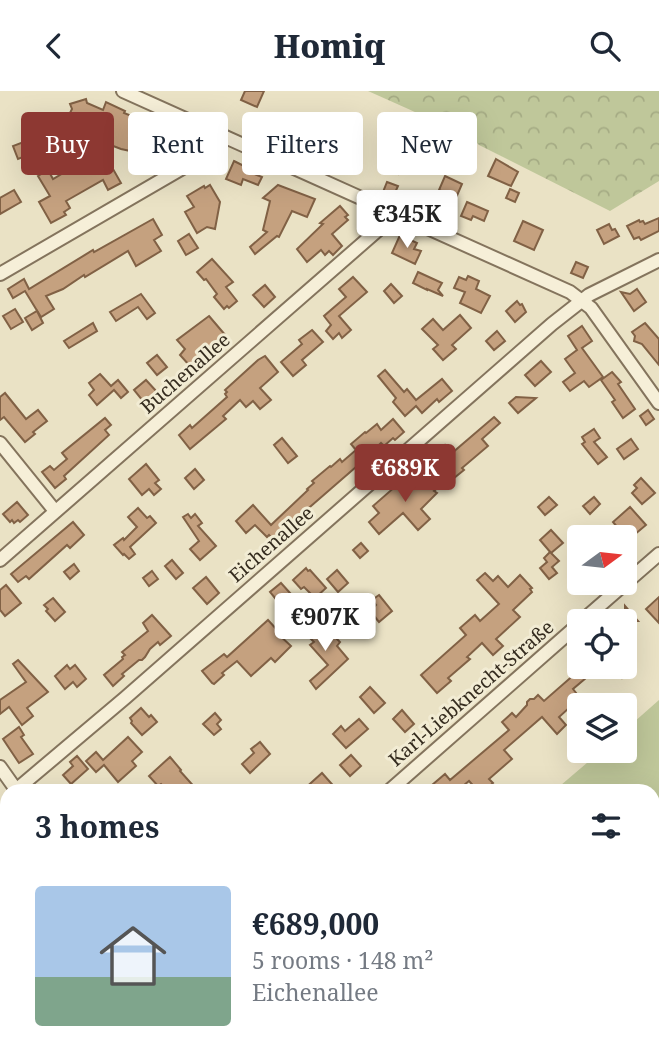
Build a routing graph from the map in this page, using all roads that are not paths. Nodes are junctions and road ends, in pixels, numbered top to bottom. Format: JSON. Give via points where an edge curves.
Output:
{"nodes":[{"id":1,"x":123,"y":91,"type":"edge"},
{"id":2,"x":170,"y":112,"type":"edge"},
{"id":3,"x":228,"y":138,"type":"edge"},
{"id":4,"x":170,"y":175,"type":"edge"},
{"id":5,"x":393,"y":212,"type":"junction"},
{"id":6,"x":659,"y":260,"type":"edge"},
{"id":7,"x":0,"y":274,"type":"edge"},
{"id":8,"x":582,"y":300,"type":"junction"},
{"id":9,"x":658,"y":398,"type":"edge"},
{"id":10,"x":0,"y":443,"type":"edge"},
{"id":11,"x":55,"y":511,"type":"junction"},
{"id":12,"x":659,"y":554,"type":"edge"},
{"id":13,"x":0,"y":560,"type":"edge"},
{"id":14,"x":596,"y":609,"type":"edge"},
{"id":15,"x":567,"y":634,"type":"edge"},
{"id":16,"x":0,"y":767,"type":"edge"},
{"id":17,"x":13,"y":784,"type":"edge"},
{"id":18,"x":24,"y":784,"type":"edge"},
{"id":19,"x":397,"y":784,"type":"edge"}],
"edges":[{"from":1,"to":2,"type":"street"},
{"from":3,"to":5,"type":"street"},
{"from":4,"to":7,"type":"street"},
{"from":5,"to":8,"type":"street"},
{"from":5,"to":11,"type":"street","name":"Buchenallee","via":[[323,279]]},
{"from":6,"to":8,"type":"street","name":"Eichenallee"},
{"from":8,"to":9,"type":"street"},
{"from":8,"to":18,"type":"street","name":"Eichenallee"},
{"from":10,"to":11,"type":"street"},
{"from":11,"to":13,"type":"street","name":"Buchenallee"},
{"from":12,"to":14,"type":"street","name":"Karl-Liebknecht-Straße"},
{"from":15,"to":19,"type":"street","name":"Karl-Liebknecht-Straße"},
{"from":16,"to":17,"type":"street"}]}
